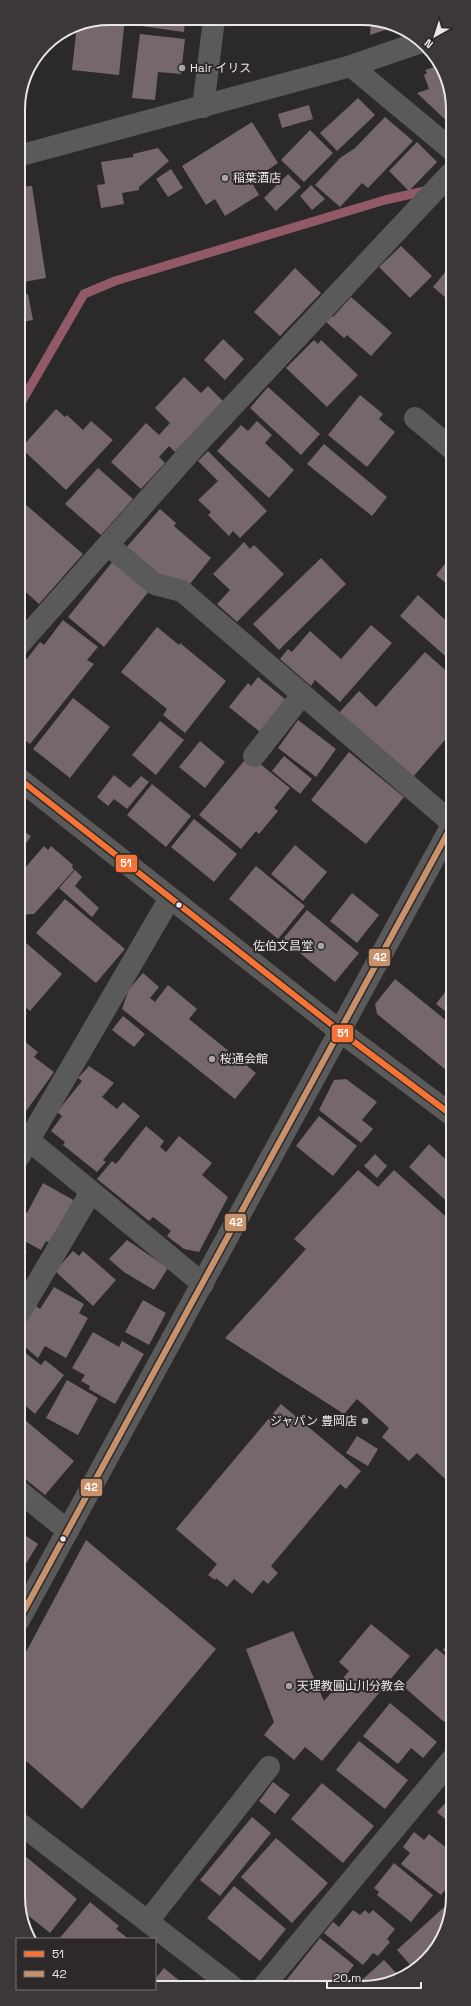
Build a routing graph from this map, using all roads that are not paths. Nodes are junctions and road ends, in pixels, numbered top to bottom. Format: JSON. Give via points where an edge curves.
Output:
{"nodes":[{"id":1,"x":213,"y":25,"type":"edge"},
{"id":2,"x":415,"y":44,"type":"edge"},
{"id":3,"x":351,"y":66,"type":"junction"},
{"id":4,"x":204,"y":107,"type":"junction"},
{"id":5,"x":446,"y":145,"type":"edge"},
{"id":6,"x":25,"y":154,"type":"edge"},
{"id":7,"x":446,"y":178,"type":"edge"},
{"id":8,"x":415,"y":418,"type":"dead end"},
{"id":9,"x":446,"y":444,"type":"edge"},
{"id":10,"x":108,"y":545,"type":"junction"},
{"id":11,"x":25,"y":638,"type":"edge"},
{"id":12,"x":302,"y":694,"type":"junction"},
{"id":13,"x":254,"y":756,"type":"dead end"},
{"id":14,"x":25,"y":784,"type":"edge"},
{"id":15,"x":446,"y":819,"type":"edge"},
{"id":16,"x":446,"y":835,"type":"edge"},
{"id":17,"x":170,"y":898,"type":"junction"},
{"id":18,"x":341,"y":1032,"type":"junction"},
{"id":19,"x":446,"y":1111,"type":"edge"},
{"id":20,"x":25,"y":1138,"type":"edge"},
{"id":21,"x":25,"y":1145,"type":"edge"},
{"id":22,"x":90,"y":1192,"type":"junction"},
{"id":23,"x":203,"y":1284,"type":"junction"},
{"id":24,"x":25,"y":1304,"type":"edge"},
{"id":25,"x":25,"y":1496,"type":"edge"},
{"id":26,"x":68,"y":1531,"type":"junction"},
{"id":27,"x":25,"y":1609,"type":"edge"},
{"id":28,"x":446,"y":1766,"type":"edge"},
{"id":29,"x":269,"y":1767,"type":"dead end"},
{"id":30,"x":25,"y":1828,"type":"edge"},
{"id":31,"x":148,"y":1921,"type":"junction"},
{"id":32,"x":225,"y":1981,"type":"edge"},
{"id":33,"x":268,"y":1981,"type":"edge"}],
"edges":[{"from":1,"to":4,"type":"street"},
{"from":2,"to":3,"type":"street"},
{"from":3,"to":4,"type":"street"},
{"from":3,"to":5,"type":"street"},
{"from":4,"to":6,"type":"street"},
{"from":7,"to":10,"type":"street","via":[[199,442]]},
{"from":8,"to":9,"type":"street"},
{"from":10,"to":11,"type":"street"},
{"from":10,"to":12,"type":"street","via":[[155,584],[182,591]]},
{"from":12,"to":13,"type":"street"},
{"from":12,"to":15,"type":"street"},
{"from":14,"to":17,"type":"street"},
{"from":16,"to":18,"type":"street"},
{"from":17,"to":18,"type":"street"},
{"from":17,"to":20,"type":"street"},
{"from":18,"to":19,"type":"street"},
{"from":18,"to":23,"type":"street"},
{"from":21,"to":22,"type":"street"},
{"from":22,"to":23,"type":"street"},
{"from":22,"to":24,"type":"street"},
{"from":23,"to":26,"type":"street"},
{"from":25,"to":26,"type":"street"},
{"from":26,"to":27,"type":"street"},
{"from":28,"to":33,"type":"street"},
{"from":29,"to":31,"type":"street"},
{"from":30,"to":31,"type":"street"},
{"from":31,"to":32,"type":"street"}]}
